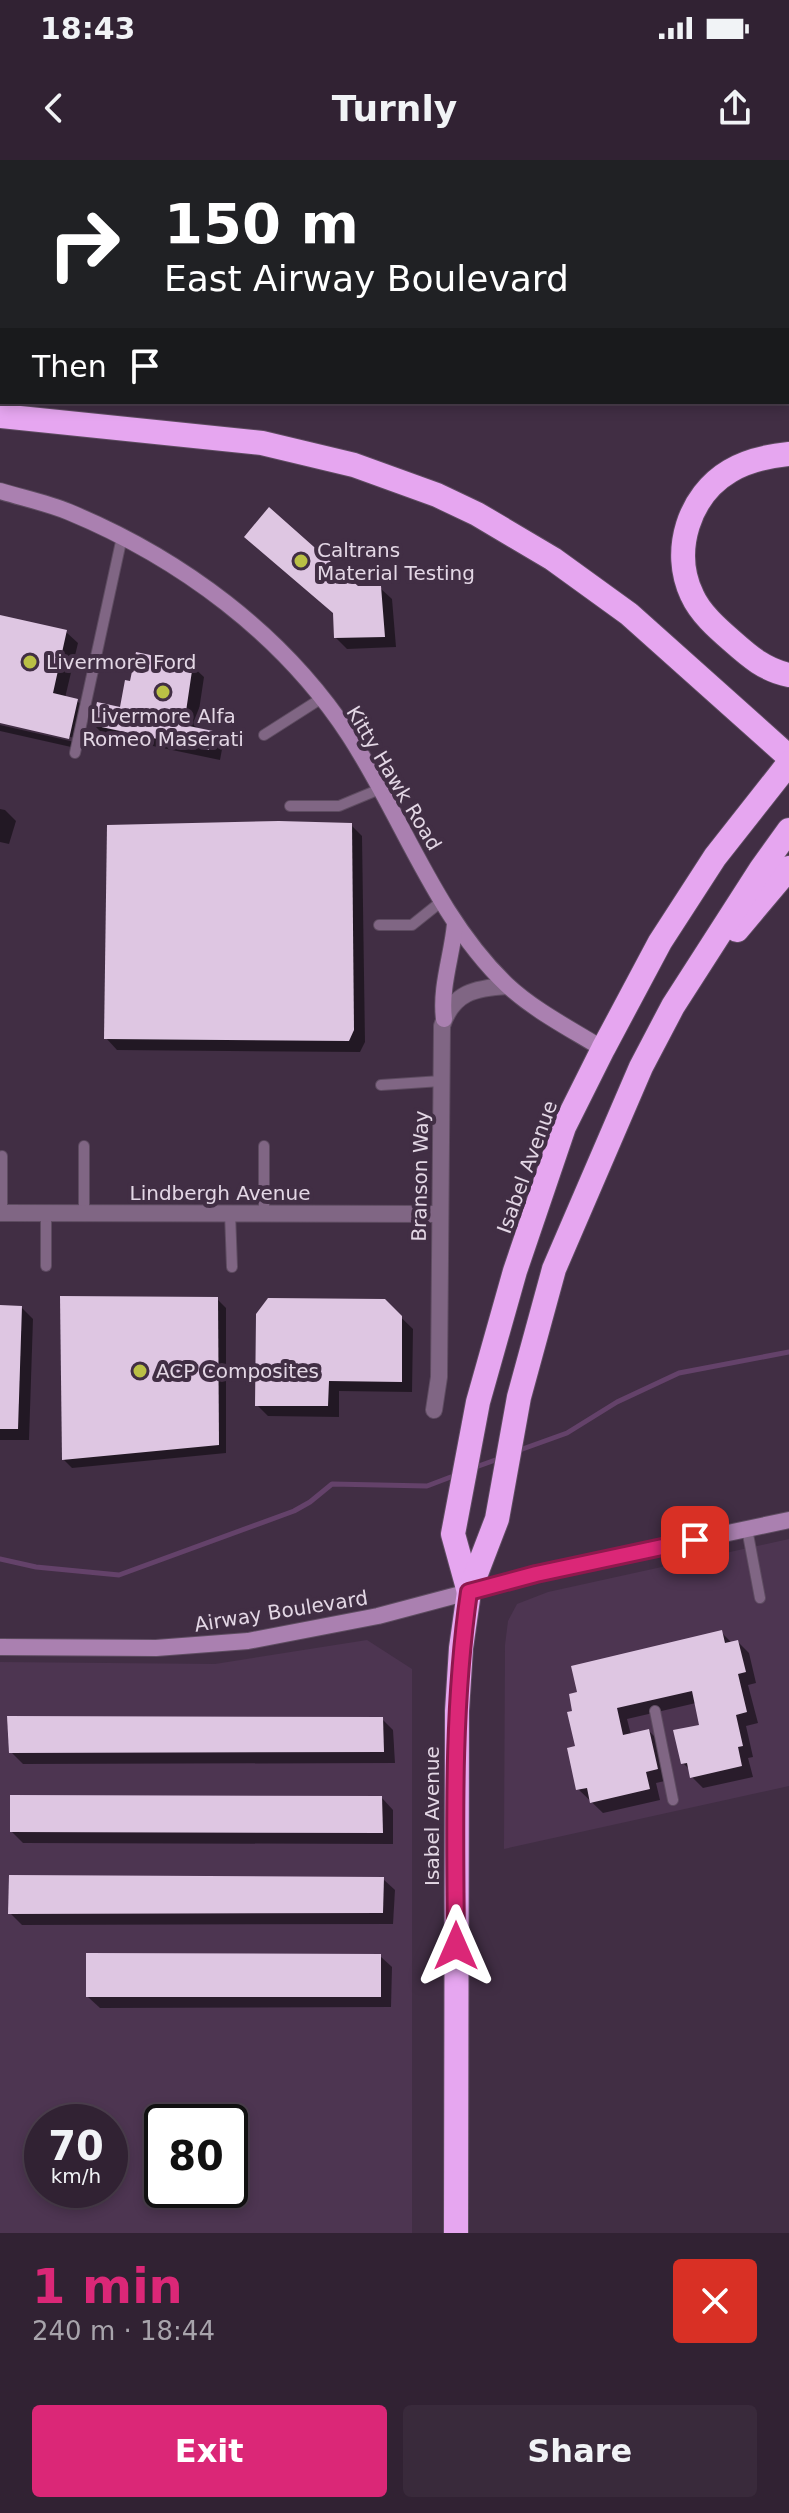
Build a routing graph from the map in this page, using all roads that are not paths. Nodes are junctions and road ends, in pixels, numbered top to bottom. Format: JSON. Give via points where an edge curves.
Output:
{"nodes":[{"id":1,"x":0,"y":416,"type":"edge"},
{"id":2,"x":789,"y":454,"type":"edge"},
{"id":3,"x":0,"y":491,"type":"edge"},
{"id":4,"x":122,"y":537,"type":"junction"},
{"id":5,"x":789,"y":675,"type":"edge"},
{"id":6,"x":322,"y":698,"type":"junction"},
{"id":7,"x":264,"y":735,"type":"dead end"},
{"id":8,"x":75,"y":753,"type":"dead end"},
{"id":9,"x":789,"y":760,"type":"edge"},
{"id":10,"x":380,"y":789,"type":"junction"},
{"id":11,"x":290,"y":806,"type":"dead end"},
{"id":12,"x":789,"y":830,"type":"edge"},
{"id":13,"x":789,"y":868,"type":"edge"},
{"id":14,"x":442,"y":901,"type":"junction"},
{"id":15,"x":455,"y":924,"type":"junction"},
{"id":16,"x":379,"y":925,"type":"dead end"},
{"id":17,"x":703,"y":960,"type":"junction"},
{"id":18,"x":508,"y":986,"type":"junction"},
{"id":19,"x":444,"y":1019,"type":"junction"},
{"id":20,"x":603,"y":1049,"type":"junction"},
{"id":21,"x":441,"y":1081,"type":"junction"},
{"id":22,"x":381,"y":1085,"type":"dead end"},
{"id":23,"x":84,"y":1146,"type":"dead end"},
{"id":24,"x":264,"y":1146,"type":"dead end"},
{"id":25,"x":2,"y":1156,"type":"dead end"},
{"id":26,"x":1,"y":1213,"type":"edge"},
{"id":27,"x":46,"y":1213,"type":"junction"},
{"id":28,"x":84,"y":1213,"type":"junction"},
{"id":29,"x":230,"y":1213,"type":"junction"},
{"id":30,"x":264,"y":1214,"type":"junction"},
{"id":31,"x":439,"y":1214,"type":"junction"},
{"id":32,"x":46,"y":1266,"type":"dead end"},
{"id":33,"x":232,"y":1267,"type":"dead end"},
{"id":34,"x":434,"y":1410,"type":"dead end"},
{"id":35,"x":789,"y":1520,"type":"edge"},
{"id":36,"x":747,"y":1529,"type":"junction"},
{"id":37,"x":469,"y":1592,"type":"junction"},
{"id":38,"x":760,"y":1598,"type":"dead end"},
{"id":39,"x":0,"y":1647,"type":"edge"},
{"id":40,"x":655,"y":1711,"type":"dead end"},
{"id":41,"x":673,"y":1800,"type":"dead end"},
{"id":42,"x":456,"y":2233,"type":"edge"}],
"edges":[{"from":1,"to":9,"type":"highway","via":[[262,443],[354,465],[437,495],[541,551],[629,614]]},
{"from":2,"to":5,"type":"highway","via":[[751,461],[708,488],[694,508],[683,549],[692,595],[704,614],[756,663]]},
{"from":3,"to":4,"type":"street","name":"Kitty Hawk Road","via":[[67,511]]},
{"from":4,"to":6,"type":"street","name":"Kitty Hawk Road","via":[[207,588],[255,627]]},
{"from":4,"to":8,"type":"lane"},
{"from":6,"to":7,"type":"lane"},
{"from":6,"to":10,"type":"street","name":"Kitty Hawk Road"},
{"from":9,"to":20,"type":"highway","name":"Isabel Avenue","via":[[715,857],[660,942]]},
{"from":10,"to":11,"type":"lane","via":[[339,806]]},
{"from":10,"to":14,"type":"street","name":"Kitty Hawk Road"},
{"from":12,"to":17,"type":"highway","name":"Isabel Avenue"},
{"from":13,"to":17,"type":"highway","via":[[720,949]]},
{"from":14,"to":15,"type":"street","name":"Kitty Hawk Road"},
{"from":14,"to":16,"type":"lane","via":[[412,925]]},
{"from":15,"to":18,"type":"street","name":"Kitty Hawk Road"},
{"from":15,"to":19,"type":"street","via":[[444,984]]},
{"from":17,"to":37,"type":"highway","name":"Isabel Avenue","via":[[641,1067],[554,1269],[519,1397],[497,1519]]},
{"from":18,"to":19,"type":"street","via":[[481,988],[458,999]]},
{"from":18,"to":20,"type":"street","name":"Kitty Hawk Road"},
{"from":19,"to":21,"type":"street","name":"Branson Way"},
{"from":20,"to":37,"type":"highway","name":"Isabel Avenue","via":[[564,1127],[478,1402],[453,1534]]},
{"from":21,"to":22,"type":"lane"},
{"from":21,"to":31,"type":"street","name":"Branson Way"},
{"from":23,"to":28,"type":"lane"},
{"from":24,"to":30,"type":"lane"},
{"from":25,"to":26,"type":"lane"},
{"from":26,"to":27,"type":"street","name":"Lindbergh Avenue"},
{"from":27,"to":28,"type":"street","name":"Lindbergh Avenue"},
{"from":27,"to":32,"type":"lane"},
{"from":28,"to":29,"type":"street","name":"Lindbergh Avenue"},
{"from":29,"to":30,"type":"street","name":"Lindbergh Avenue"},
{"from":29,"to":33,"type":"lane"},
{"from":30,"to":31,"type":"street","name":"Lindbergh Avenue"},
{"from":31,"to":34,"type":"street","name":"Branson Way","via":[[439,1377]]},
{"from":35,"to":36,"type":"street","name":"Airway Boulevard"},
{"from":36,"to":37,"type":"street","name":"Airway Boulevard"},
{"from":36,"to":38,"type":"lane"},
{"from":37,"to":39,"type":"street","name":"Airway Boulevard","via":[[378,1616],[232,1643]]},
{"from":37,"to":42,"type":"highway","name":"Isabel Avenue","via":[[457,1711]]},
{"from":40,"to":41,"type":"lane"}]}
